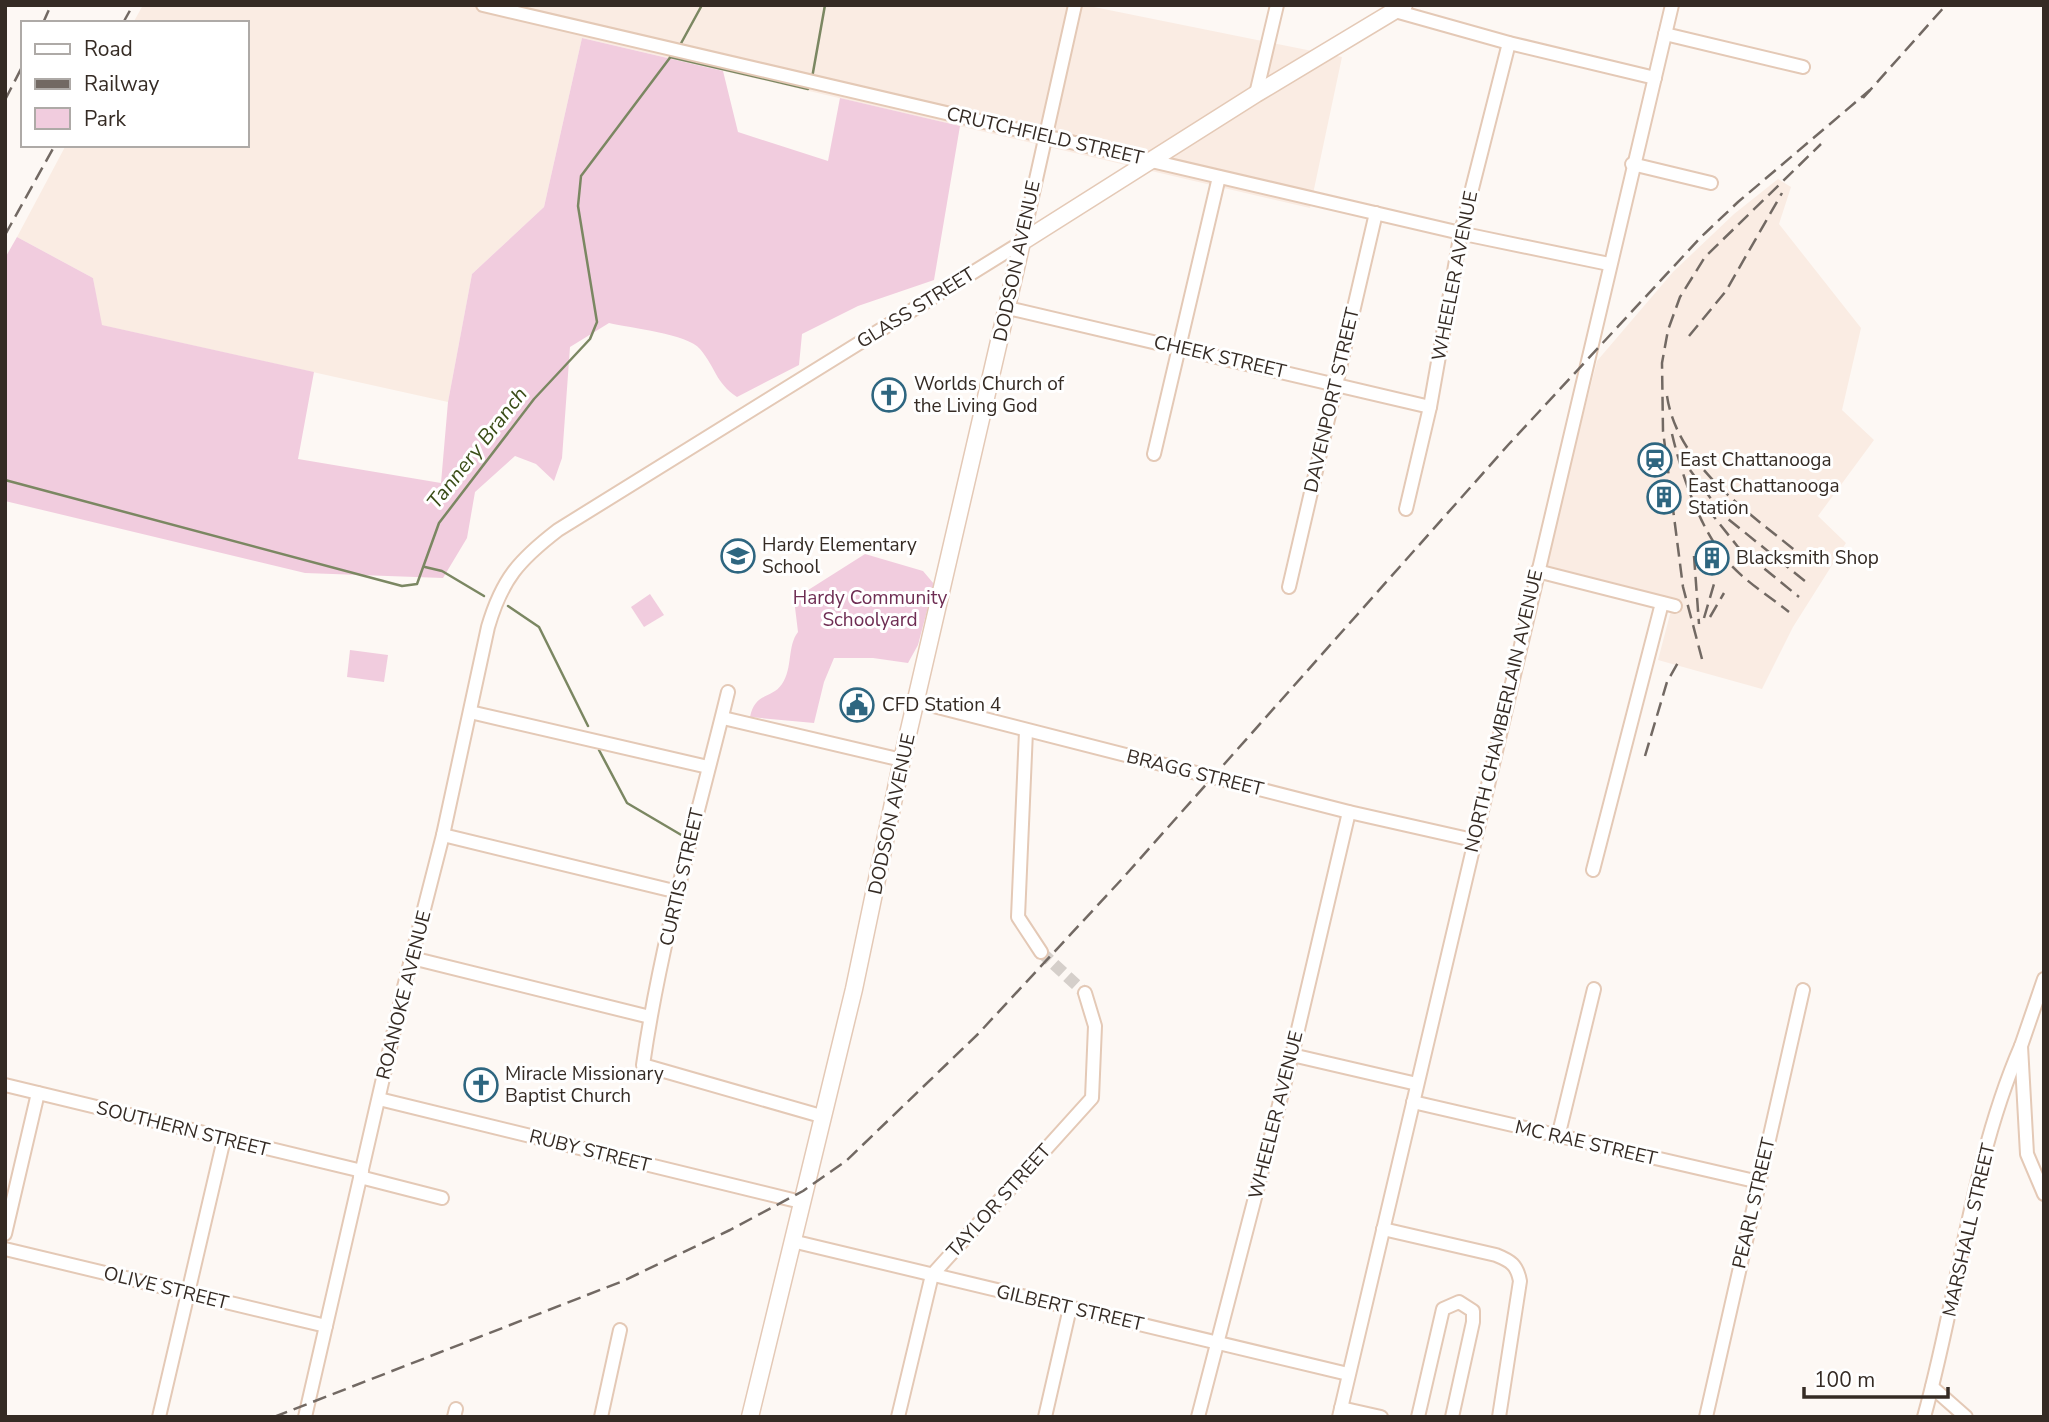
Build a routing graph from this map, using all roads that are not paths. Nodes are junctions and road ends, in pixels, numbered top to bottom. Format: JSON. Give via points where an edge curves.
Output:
{"nodes":[{"id":1,"x":482,"y":5,"type":"edge"},
{"id":2,"x":1075,"y":5,"type":"edge"},
{"id":3,"x":1277,"y":5,"type":"edge"},
{"id":4,"x":1672,"y":5,"type":"edge"},
{"id":5,"x":1400,"y":8,"type":"edge"},
{"id":6,"x":1665,"y":34,"type":"junction"},
{"id":7,"x":1509,"y":43,"type":"junction"},
{"id":8,"x":1803,"y":67,"type":"dead end"},
{"id":9,"x":1655,"y":78,"type":"junction"},
{"id":10,"x":1256,"y":94,"type":"junction"},
{"id":11,"x":1044,"y":136,"type":"junction"},
{"id":12,"x":1154,"y":161,"type":"junction"},
{"id":13,"x":1632,"y":164,"type":"junction"},
{"id":14,"x":1219,"y":177,"type":"junction"},
{"id":15,"x":1711,"y":183,"type":"dead end"},
{"id":16,"x":1376,"y":213,"type":"junction"},
{"id":17,"x":1461,"y":232,"type":"junction"},
{"id":18,"x":1022,"y":242,"type":"junction"},
{"id":19,"x":1609,"y":264,"type":"junction"},
{"id":20,"x":1008,"y":307,"type":"junction"},
{"id":21,"x":1179,"y":347,"type":"junction"},
{"id":22,"x":1336,"y":384,"type":"junction"},
{"id":23,"x":1430,"y":407,"type":"junction"},
{"id":24,"x":1154,"y":454,"type":"dead end"},
{"id":25,"x":1406,"y":509,"type":"dead end"},
{"id":26,"x":1537,"y":572,"type":"junction"},
{"id":27,"x":508,"y":576,"type":"joint"},
{"id":28,"x":1289,"y":587,"type":"dead end"},
{"id":29,"x":728,"y":692,"type":"dead end"},
{"id":30,"x":918,"y":702,"type":"junction"},
{"id":31,"x":470,"y":712,"type":"junction"},
{"id":32,"x":723,"y":718,"type":"junction"},
{"id":33,"x":1026,"y":731,"type":"junction"},
{"id":34,"x":902,"y":760,"type":"junction"},
{"id":35,"x":708,"y":767,"type":"junction"},
{"id":36,"x":1349,"y":812,"type":"junction"},
{"id":37,"x":443,"y":835,"type":"junction"},
{"id":38,"x":1473,"y":840,"type":"junction"},
{"id":39,"x":1593,"y":870,"type":"dead end"},
{"id":40,"x":678,"y":892,"type":"junction"},
{"id":41,"x":1041,"y":952,"type":"tunnel mouth"},
{"id":42,"x":412,"y":958,"type":"junction"},
{"id":43,"x":2044,"y":979,"type":"edge"},
{"id":44,"x":1594,"y":989,"type":"dead end"},
{"id":45,"x":1803,"y":990,"type":"dead end"},
{"id":46,"x":1084,"y":993,"type":"tunnel mouth"},
{"id":47,"x":650,"y":1017,"type":"junction"},
{"id":48,"x":2021,"y":1046,"type":"junction"},
{"id":49,"x":1292,"y":1055,"type":"junction"},
{"id":50,"x":1418,"y":1084,"type":"junction"},
{"id":51,"x":5,"y":1085,"type":"edge"},
{"id":52,"x":38,"y":1093,"type":"junction"},
{"id":53,"x":379,"y":1100,"type":"junction"},
{"id":54,"x":1413,"y":1101,"type":"junction"},
{"id":55,"x":821,"y":1116,"type":"junction"},
{"id":56,"x":1558,"y":1137,"type":"junction"},
{"id":57,"x":224,"y":1139,"type":"junction"},
{"id":58,"x":361,"y":1174,"type":"junction"},
{"id":59,"x":1759,"y":1182,"type":"junction"},
{"id":60,"x":2044,"y":1194,"type":"edge"},
{"id":61,"x":442,"y":1198,"type":"dead end"},
{"id":62,"x":801,"y":1202,"type":"junction"},
{"id":63,"x":1383,"y":1229,"type":"junction"},
{"id":64,"x":5,"y":1234,"type":"edge"},
{"id":65,"x":792,"y":1241,"type":"junction"},
{"id":66,"x":5,"y":1249,"type":"edge"},
{"id":67,"x":932,"y":1275,"type":"junction"},
{"id":68,"x":189,"y":1293,"type":"junction"},
{"id":69,"x":1070,"y":1308,"type":"junction"},
{"id":70,"x":326,"y":1326,"type":"junction"},
{"id":71,"x":620,"y":1330,"type":"dead end"},
{"id":72,"x":1217,"y":1343,"type":"junction"},
{"id":73,"x":1348,"y":1374,"type":"junction"},
{"id":74,"x":1933,"y":1387,"type":"junction"},
{"id":75,"x":1340,"y":1412,"type":"edge"},
{"id":76,"x":1710,"y":1416,"type":"edge"},
{"id":77,"x":159,"y":1417,"type":"edge"},
{"id":78,"x":305,"y":1417,"type":"edge"},
{"id":79,"x":601,"y":1417,"type":"edge"},
{"id":80,"x":750,"y":1417,"type":"edge"},
{"id":81,"x":898,"y":1417,"type":"edge"},
{"id":82,"x":1045,"y":1417,"type":"edge"},
{"id":83,"x":1198,"y":1417,"type":"edge"},
{"id":84,"x":1381,"y":1417,"type":"edge"},
{"id":85,"x":1419,"y":1417,"type":"edge"},
{"id":86,"x":1452,"y":1417,"type":"edge"},
{"id":87,"x":1499,"y":1417,"type":"edge"},
{"id":88,"x":1924,"y":1417,"type":"edge"},
{"id":89,"x":1966,"y":1417,"type":"edge"}],
"edges":[{"from":1,"to":11,"type":"street","name":"CRUTCHFIELD STREET"},
{"from":2,"to":11,"type":"street","name":"DODSON AVENUE"},
{"from":3,"to":10,"type":"street"},
{"from":4,"to":6,"type":"street","name":"NORTH CHAMBERLAIN AVENUE"},
{"from":5,"to":7,"type":"street"},
{"from":5,"to":10,"type":"main road","name":"GLASS STREET"},
{"from":6,"to":8,"type":"street"},
{"from":6,"to":9,"type":"street","name":"NORTH CHAMBERLAIN AVENUE"},
{"from":7,"to":9,"type":"street"},
{"from":7,"to":17,"type":"street","name":"WHEELER AVENUE"},
{"from":9,"to":13,"type":"street","name":"NORTH CHAMBERLAIN AVENUE"},
{"from":10,"to":12,"type":"main road","name":"GLASS STREET"},
{"from":11,"to":12,"type":"street","name":"CRUTCHFIELD STREET"},
{"from":11,"to":18,"type":"street","name":"DODSON AVENUE"},
{"from":12,"to":14,"type":"street","name":"CRUTCHFIELD STREET"},
{"from":12,"to":18,"type":"main road","name":"GLASS STREET"},
{"from":13,"to":15,"type":"street"},
{"from":13,"to":19,"type":"street","name":"NORTH CHAMBERLAIN AVENUE"},
{"from":14,"to":16,"type":"street","name":"CRUTCHFIELD STREET"},
{"from":14,"to":21,"type":"street"},
{"from":16,"to":17,"type":"street","name":"CRUTCHFIELD STREET"},
{"from":16,"to":22,"type":"street","name":"DAVENPORT STREET"},
{"from":17,"to":19,"type":"street","name":"CRUTCHFIELD STREET"},
{"from":17,"to":23,"type":"street","name":"WHEELER AVENUE"},
{"from":18,"to":20,"type":"main road","name":"DODSON AVENUE"},
{"from":18,"to":27,"type":"street","name":"GLASS STREET","via":[[558,530]]},
{"from":19,"to":26,"type":"street","name":"NORTH CHAMBERLAIN AVENUE"},
{"from":20,"to":21,"type":"street","name":"CHEEK STREET"},
{"from":20,"to":30,"type":"main road","name":"DODSON AVENUE"},
{"from":21,"to":22,"type":"street","name":"CHEEK STREET"},
{"from":21,"to":24,"type":"street"},
{"from":22,"to":23,"type":"street","name":"CHEEK STREET"},
{"from":22,"to":28,"type":"street","name":"DAVENPORT STREET"},
{"from":23,"to":25,"type":"street","name":"WHEELER AVENUE"},
{"from":26,"to":38,"type":"street","name":"NORTH CHAMBERLAIN AVENUE"},
{"from":26,"to":39,"type":"street","via":[[1669,605]]},
{"from":27,"to":31,"type":"street","name":"ROANOKE AVENUE","via":[[488,627]]},
{"from":29,"to":32,"type":"street","name":"CURTIS STREET"},
{"from":30,"to":33,"type":"street","name":"BRAGG STREET"},
{"from":30,"to":34,"type":"main road","name":"DODSON AVENUE"},
{"from":31,"to":35,"type":"street"},
{"from":31,"to":37,"type":"street","name":"ROANOKE AVENUE"},
{"from":32,"to":34,"type":"street"},
{"from":32,"to":35,"type":"street","name":"CURTIS STREET"},
{"from":33,"to":36,"type":"street","name":"BRAGG STREET"},
{"from":33,"to":41,"type":"street","via":[[1018,917]]},
{"from":34,"to":55,"type":"main road","name":"DODSON AVENUE","via":[[854,989]]},
{"from":35,"to":40,"type":"street","name":"CURTIS STREET"},
{"from":36,"to":38,"type":"street","name":"BRAGG STREET"},
{"from":36,"to":49,"type":"street","name":"WHEELER AVENUE"},
{"from":37,"to":40,"type":"street"},
{"from":37,"to":42,"type":"street","name":"ROANOKE AVENUE"},
{"from":38,"to":50,"type":"street","name":"NORTH CHAMBERLAIN AVENUE"},
{"from":40,"to":47,"type":"street","name":"CURTIS STREET"},
{"from":42,"to":47,"type":"street"},
{"from":42,"to":53,"type":"street","name":"ROANOKE AVENUE"},
{"from":43,"to":48,"type":"street","name":"MARSHALL STREET"},
{"from":44,"to":56,"type":"street"},
{"from":45,"to":59,"type":"street","name":"PEARL STREET"},
{"from":46,"to":67,"type":"street","name":"TAYLOR STREET","via":[[1095,1026],[1092,1098]]},
{"from":47,"to":55,"type":"street","name":"CURTIS STREET","via":[[643,1065]]},
{"from":48,"to":60,"type":"street","via":[[2028,1154]]},
{"from":48,"to":74,"type":"street","name":"MARSHALL STREET","via":[[1985,1161]]},
{"from":49,"to":50,"type":"street"},
{"from":49,"to":72,"type":"street","name":"WHEELER AVENUE"},
{"from":50,"to":54,"type":"street","name":"NORTH CHAMBERLAIN AVENUE"},
{"from":51,"to":52,"type":"street","name":"SOUTHERN STREET"},
{"from":52,"to":57,"type":"street","name":"SOUTHERN STREET"},
{"from":52,"to":64,"type":"street"},
{"from":53,"to":58,"type":"street","name":"ROANOKE AVENUE"},
{"from":53,"to":62,"type":"street","name":"RUBY STREET"},
{"from":54,"to":56,"type":"street","name":"MC RAE STREET"},
{"from":54,"to":63,"type":"street","name":"NORTH CHAMBERLAIN AVENUE"},
{"from":55,"to":62,"type":"main road","name":"DODSON AVENUE"},
{"from":56,"to":59,"type":"street","name":"MC RAE STREET"},
{"from":57,"to":58,"type":"street","name":"SOUTHERN STREET"},
{"from":57,"to":68,"type":"street"},
{"from":58,"to":61,"type":"street","name":"SOUTHERN STREET"},
{"from":58,"to":70,"type":"street","name":"ROANOKE AVENUE"},
{"from":59,"to":76,"type":"street","name":"PEARL STREET"},
{"from":62,"to":65,"type":"main road","name":"DODSON AVENUE"},
{"from":63,"to":73,"type":"street","name":"NORTH CHAMBERLAIN AVENUE"},
{"from":63,"to":87,"type":"street","via":[[1496,1255],[1511,1260],[1518,1269]]},
{"from":65,"to":67,"type":"street","name":"GILBERT STREET"},
{"from":65,"to":80,"type":"main road","name":"DODSON AVENUE"},
{"from":66,"to":68,"type":"street","name":"OLIVE STREET"},
{"from":67,"to":69,"type":"street","name":"GILBERT STREET"},
{"from":67,"to":81,"type":"street","name":"TAYLOR STREET"},
{"from":68,"to":70,"type":"street","name":"OLIVE STREET"},
{"from":68,"to":77,"type":"street"},
{"from":69,"to":72,"type":"street","name":"GILBERT STREET"},
{"from":69,"to":82,"type":"street"},
{"from":70,"to":78,"type":"street","name":"ROANOKE AVENUE"},
{"from":71,"to":79,"type":"street"},
{"from":72,"to":73,"type":"street","name":"GILBERT STREET"},
{"from":72,"to":83,"type":"street","name":"WHEELER AVENUE"},
{"from":73,"to":75,"type":"street","name":"NORTH CHAMBERLAIN AVENUE"},
{"from":74,"to":88,"type":"street","name":"MARSHALL STREET"},
{"from":74,"to":89,"type":"street"},
{"from":75,"to":84,"type":"street"},
{"from":85,"to":86,"type":"street","via":[[1443,1309],[1458,1302],[1473,1311],[1473,1322]]}]}
